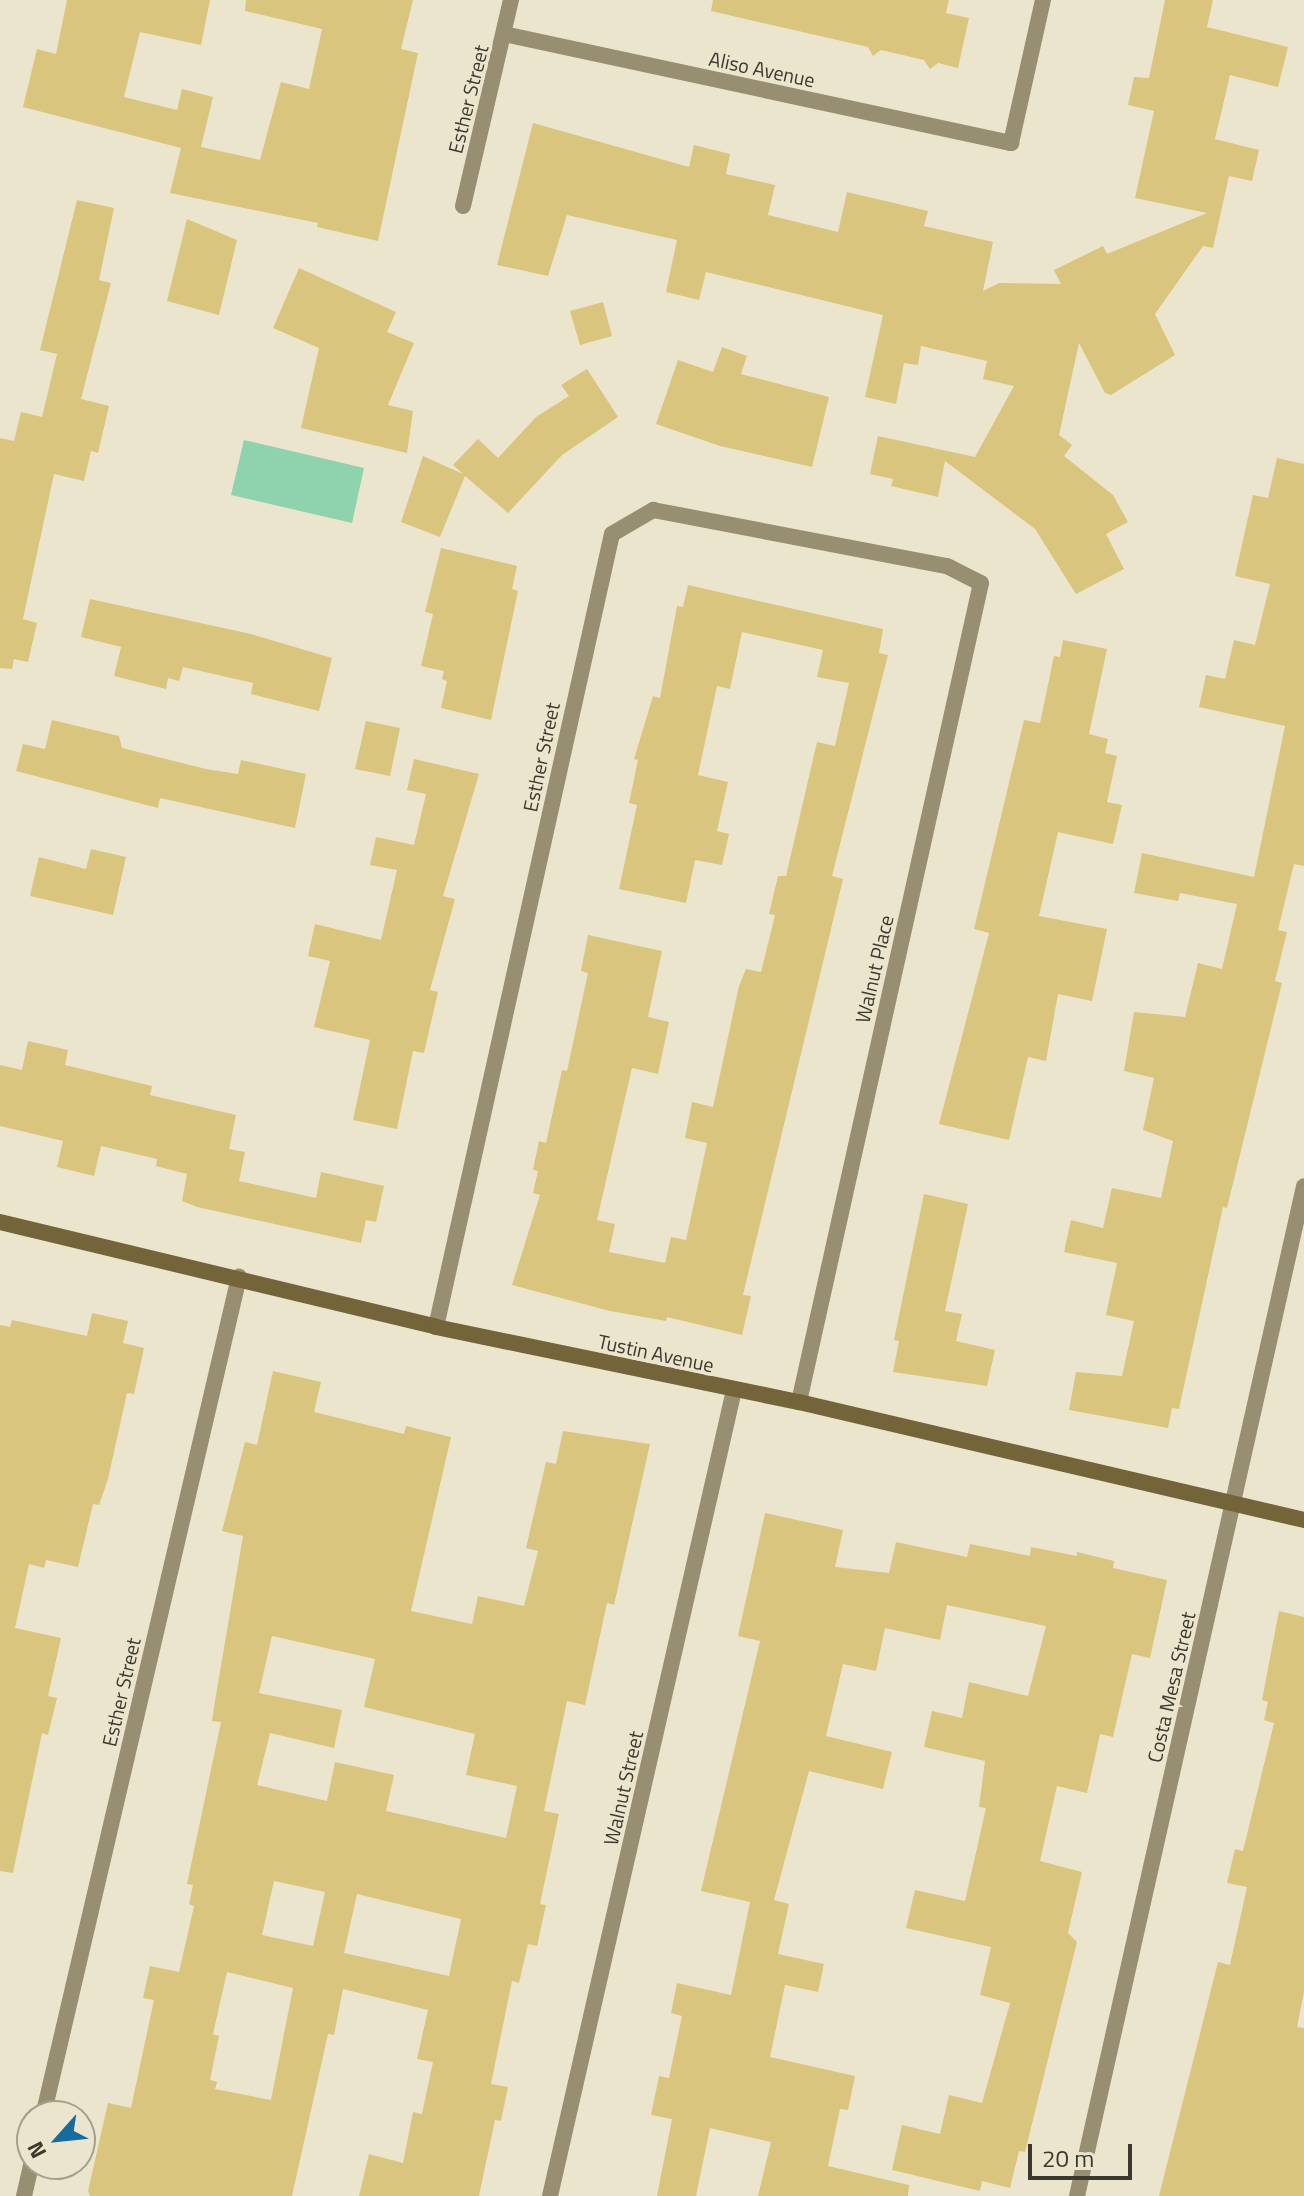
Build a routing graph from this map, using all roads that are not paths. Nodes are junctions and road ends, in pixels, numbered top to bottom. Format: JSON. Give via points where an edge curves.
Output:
{"nodes":[{"id":1,"x":511,"y":0,"type":"edge"},
{"id":2,"x":1043,"y":0,"type":"edge"},
{"id":3,"x":504,"y":34,"type":"junction"},
{"id":4,"x":463,"y":206,"type":"dead end"},
{"id":5,"x":947,"y":566,"type":"joint"},
{"id":6,"x":1304,"y":1186,"type":"edge"},
{"id":7,"x":0,"y":1222,"type":"edge"},
{"id":8,"x":239,"y":1277,"type":"junction"},
{"id":9,"x":436,"y":1327,"type":"junction"},
{"id":10,"x":734,"y":1390,"type":"junction"},
{"id":11,"x":799,"y":1402,"type":"junction"},
{"id":12,"x":1232,"y":1504,"type":"junction"},
{"id":13,"x":1304,"y":1520,"type":"edge"},
{"id":14,"x":47,"y":2100,"type":"edge"},
{"id":15,"x":550,"y":2196,"type":"edge"},
{"id":16,"x":1077,"y":2196,"type":"edge"}],
"edges":[{"from":1,"to":3,"type":"street","name":"Esther Street"},
{"from":2,"to":3,"type":"street","name":"Aliso Avenue","via":[[1011,143]]},
{"from":3,"to":4,"type":"street","name":"Esther Street"},
{"from":5,"to":9,"type":"street","name":"Esther Street","via":[[653,510],[612,534]]},
{"from":5,"to":11,"type":"street","name":"Walnut Place","via":[[981,583]]},
{"from":6,"to":12,"type":"street","name":"Costa Mesa Street"},
{"from":7,"to":8,"type":"street","name":"Tustin Avenue"},
{"from":8,"to":9,"type":"street","name":"Tustin Avenue"},
{"from":8,"to":14,"type":"street","name":"Esther Street"},
{"from":9,"to":10,"type":"street","name":"Tustin Avenue"},
{"from":10,"to":11,"type":"street","name":"Tustin Avenue"},
{"from":10,"to":15,"type":"street","name":"Walnut Street"},
{"from":11,"to":12,"type":"street","name":"Tustin Avenue"},
{"from":12,"to":13,"type":"street","name":"Tustin Avenue"},
{"from":12,"to":16,"type":"street","name":"Costa Mesa Street"}]}
